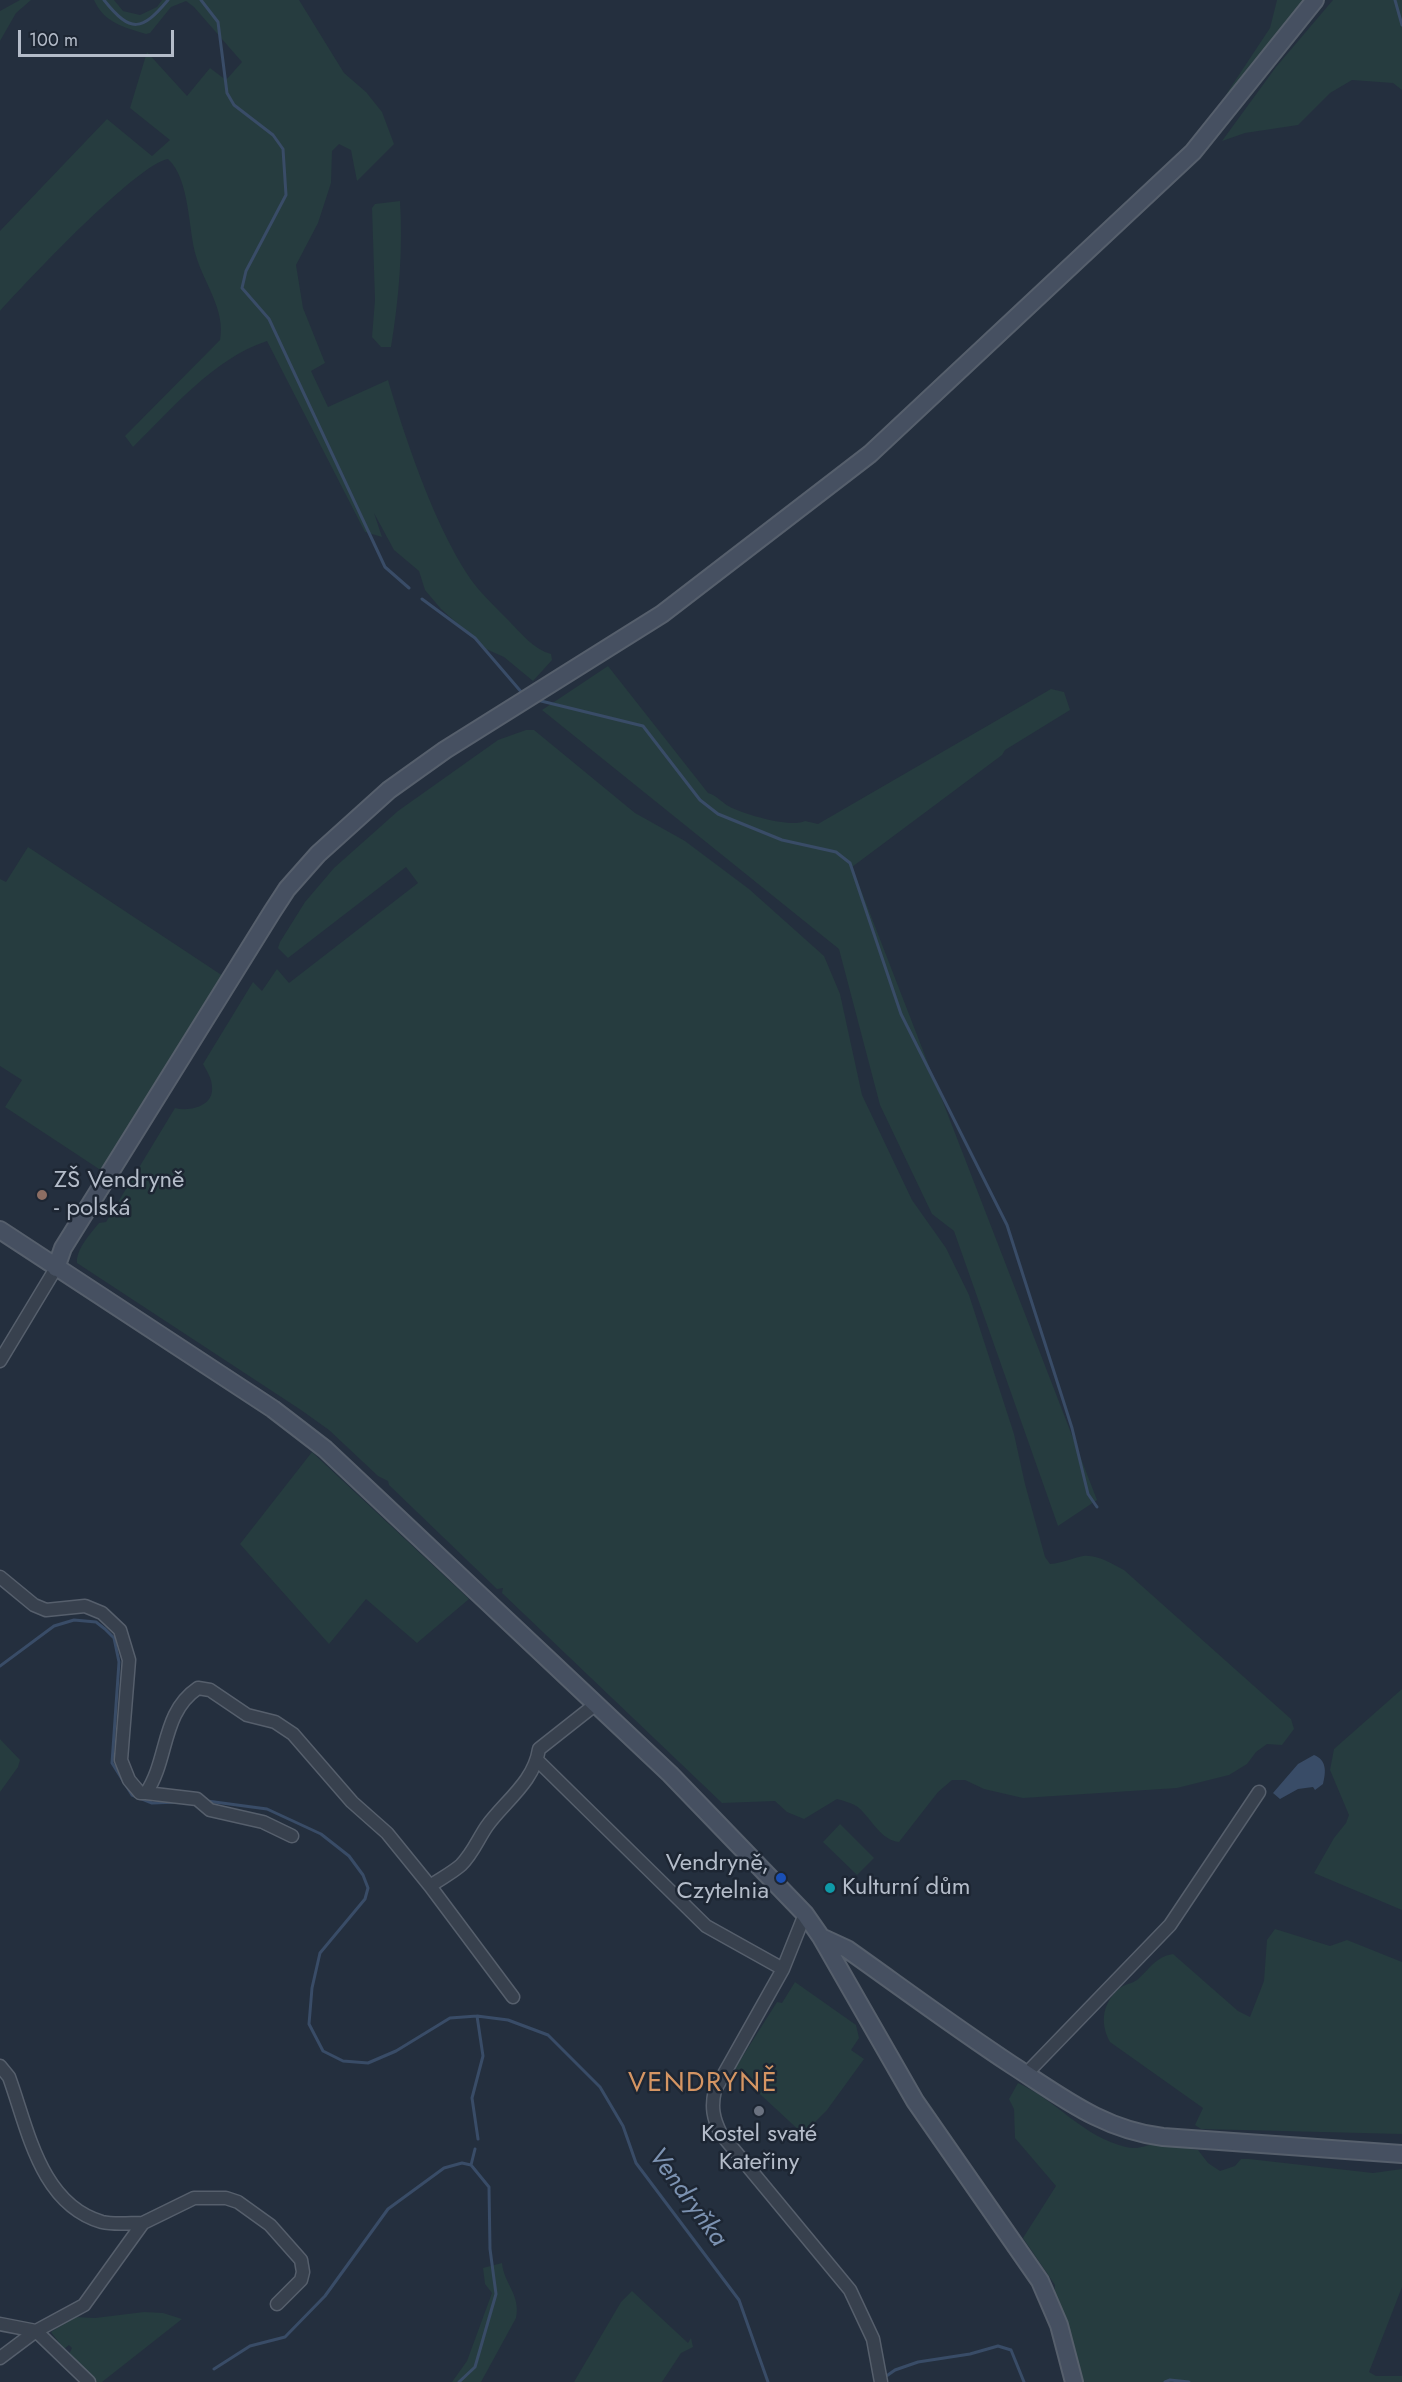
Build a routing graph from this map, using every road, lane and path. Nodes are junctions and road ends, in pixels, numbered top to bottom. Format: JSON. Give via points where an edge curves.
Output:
{"nodes":[{"id":1,"x":1315,"y":0,"type":"edge"},
{"id":2,"x":0,"y":1230,"type":"edge"},
{"id":3,"x":56,"y":1268,"type":"junction"},
{"id":4,"x":0,"y":1361,"type":"edge"},
{"id":5,"x":0,"y":1577,"type":"edge"},
{"id":6,"x":596,"y":1704,"type":"junction"},
{"id":7,"x":537,"y":1760,"type":"junction"},
{"id":8,"x":1259,"y":1792,"type":"dead end"},
{"id":9,"x":146,"y":1793,"type":"junction"},
{"id":10,"x":292,"y":1836,"type":"dead end"},
{"id":11,"x":430,"y":1886,"type":"junction"},
{"id":12,"x":805,"y":1914,"type":"junction"},
{"id":13,"x":821,"y":1937,"type":"junction"},
{"id":14,"x":783,"y":1969,"type":"junction"},
{"id":15,"x":513,"y":1997,"type":"dead end"},
{"id":16,"x":0,"y":2066,"type":"edge"},
{"id":17,"x":1026,"y":2074,"type":"junction"},
{"id":18,"x":1402,"y":2154,"type":"edge"},
{"id":19,"x":143,"y":2223,"type":"junction"},
{"id":20,"x":277,"y":2304,"type":"dead end"},
{"id":21,"x":0,"y":2324,"type":"edge"},
{"id":22,"x":36,"y":2331,"type":"junction"},
{"id":23,"x":0,"y":2358,"type":"edge"},
{"id":24,"x":89,"y":2382,"type":"edge"},
{"id":25,"x":881,"y":2382,"type":"edge"},
{"id":26,"x":1074,"y":2382,"type":"edge"}],
"edges":[{"from":1,"to":3,"type":"street","via":[[1193,152],[870,454],[662,614],[445,750],[318,854],[287,889],[210,1010],[63,1248]]},
{"from":2,"to":3,"type":"street"},
{"from":3,"to":4,"type":"street"},
{"from":3,"to":6,"type":"street","via":[[273,1409],[325,1449]]},
{"from":5,"to":9,"type":"street","via":[[34,1605],[46,1610],[85,1606],[102,1613],[120,1630],[129,1660],[121,1760],[129,1780],[140,1793]]},
{"from":6,"to":7,"type":"street","via":[[539,1749]]},
{"from":6,"to":12,"type":"street"},
{"from":7,"to":11,"type":"street","via":[[474,1851]]},
{"from":7,"to":14,"type":"street","via":[[706,1926]]},
{"from":8,"to":17,"type":"street","via":[[1170,1925]]},
{"from":9,"to":10,"type":"street","via":[[202,1803],[263,1822]]},
{"from":9,"to":11,"type":"street","via":[[153,1783],[170,1719],[192,1692],[198,1688],[210,1690],[247,1715],[275,1722],[293,1734],[352,1802],[387,1833]]},
{"from":11,"to":15,"type":"street"},
{"from":12,"to":13,"type":"street"},
{"from":12,"to":14,"type":"street"},
{"from":13,"to":17,"type":"street","via":[[847,1949]]},
{"from":13,"to":26,"type":"street","via":[[915,2101],[1040,2281],[1059,2325]]},
{"from":14,"to":25,"type":"street","via":[[715,2090],[713,2118],[721,2134],[850,2290],[873,2339]]},
{"from":16,"to":19,"type":"street","via":[[9,2077],[45,2177],[72,2207],[102,2222]]},
{"from":17,"to":18,"type":"street","via":[[1098,2120],[1136,2134]]},
{"from":19,"to":20,"type":"street","via":[[194,2198],[238,2202],[270,2225],[301,2260],[301,2280]]},
{"from":19,"to":22,"type":"street","via":[[84,2305]]},
{"from":21,"to":22,"type":"street"},
{"from":22,"to":23,"type":"street"},
{"from":22,"to":24,"type":"street"}]}
